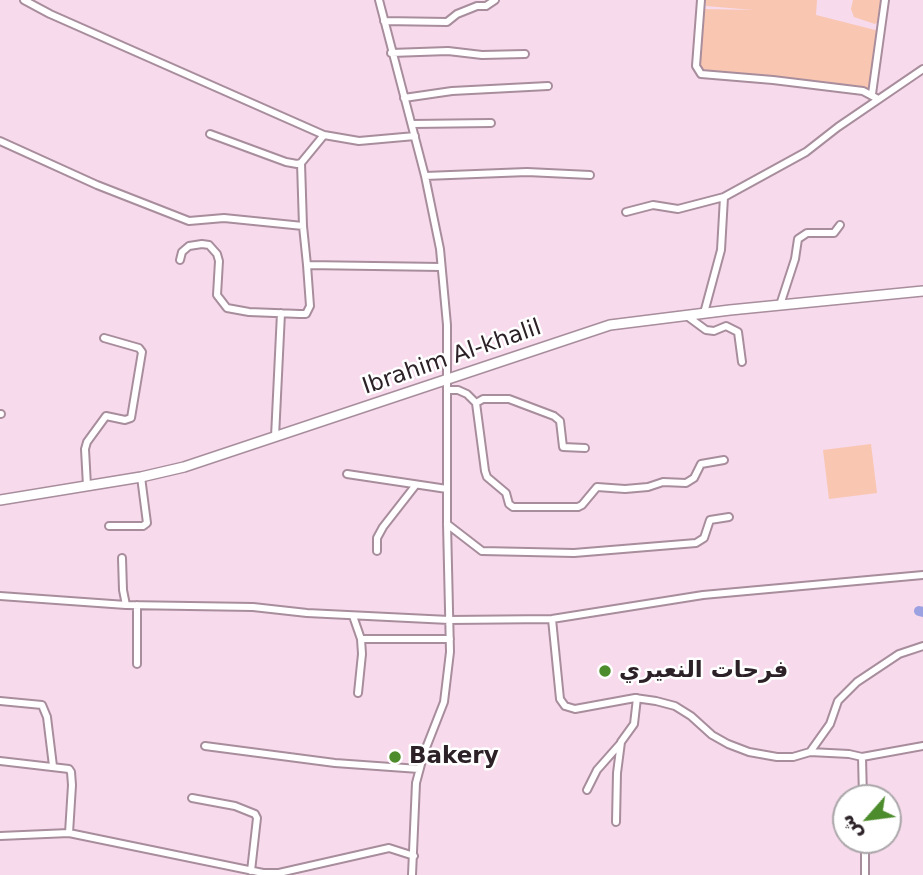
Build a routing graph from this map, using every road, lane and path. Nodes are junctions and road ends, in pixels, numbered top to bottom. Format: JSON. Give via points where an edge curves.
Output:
{"nodes":[{"id":1,"x":24,"y":0,"type":"edge"},
{"id":2,"x":379,"y":0,"type":"edge"},
{"id":3,"x":495,"y":0,"type":"edge"},
{"id":4,"x":701,"y":0,"type":"edge"},
{"id":5,"x":886,"y":0,"type":"edge"},
{"id":6,"x":384,"y":22,"type":"junction"},
{"id":7,"x":391,"y":53,"type":"junction"},
{"id":8,"x":525,"y":54,"type":"dead end"},
{"id":9,"x":923,"y":69,"type":"edge"},
{"id":10,"x":548,"y":86,"type":"dead end"},
{"id":11,"x":875,"y":97,"type":"junction"},
{"id":12,"x":404,"y":98,"type":"junction"},
{"id":13,"x":491,"y":123,"type":"dead end"},
{"id":14,"x":412,"y":124,"type":"junction"},
{"id":15,"x":210,"y":134,"type":"dead end"},
{"id":16,"x":324,"y":135,"type":"junction"},
{"id":17,"x":415,"y":136,"type":"junction"},
{"id":18,"x":0,"y":141,"type":"edge"},
{"id":19,"x":301,"y":163,"type":"junction"},
{"id":20,"x":590,"y":175,"type":"dead end"},
{"id":21,"x":425,"y":176,"type":"junction"},
{"id":22,"x":724,"y":197,"type":"junction"},
{"id":23,"x":626,"y":212,"type":"dead end"},
{"id":24,"x":840,"y":225,"type":"dead end"},
{"id":25,"x":303,"y":226,"type":"junction"},
{"id":26,"x":180,"y":260,"type":"dead end"},
{"id":27,"x":307,"y":265,"type":"junction"},
{"id":28,"x":441,"y":267,"type":"junction"},
{"id":29,"x":923,"y":291,"type":"edge"},
{"id":30,"x":780,"y":304,"type":"junction"},
{"id":31,"x":281,"y":313,"type":"junction"},
{"id":32,"x":704,"y":313,"type":"junction"},
{"id":33,"x":685,"y":315,"type":"junction"},
{"id":34,"x":104,"y":338,"type":"dead end"},
{"id":35,"x":741,"y":362,"type":"dead end"},
{"id":36,"x":447,"y":378,"type":"junction"},
{"id":37,"x":447,"y":390,"type":"junction"},
{"id":38,"x":476,"y":403,"type":"junction"},
{"id":39,"x":275,"y":437,"type":"junction"},
{"id":40,"x":585,"y":448,"type":"dead end"},
{"id":41,"x":724,"y":460,"type":"dead end"},
{"id":42,"x":347,"y":474,"type":"dead end"},
{"id":43,"x":141,"y":477,"type":"junction"},
{"id":44,"x":88,"y":486,"type":"junction"},
{"id":45,"x":415,"y":486,"type":"junction"},
{"id":46,"x":447,"y":489,"type":"junction"},
{"id":47,"x":0,"y":500,"type":"edge"},
{"id":48,"x":729,"y":517,"type":"dead end"},
{"id":49,"x":447,"y":524,"type":"junction"},
{"id":50,"x":109,"y":526,"type":"dead end"},
{"id":51,"x":377,"y":551,"type":"dead end"},
{"id":52,"x":122,"y":558,"type":"dead end"},
{"id":53,"x":923,"y":575,"type":"edge"},
{"id":54,"x":0,"y":596,"type":"edge"},
{"id":55,"x":126,"y":605,"type":"junction"},
{"id":56,"x":137,"y":606,"type":"junction"},
{"id":57,"x":353,"y":616,"type":"junction"},
{"id":58,"x":552,"y":619,"type":"junction"},
{"id":59,"x":449,"y":620,"type":"junction"},
{"id":60,"x":360,"y":639,"type":"junction"},
{"id":61,"x":450,"y":639,"type":"junction"},
{"id":62,"x":923,"y":646,"type":"edge"},
{"id":63,"x":137,"y":664,"type":"dead end"},
{"id":64,"x":358,"y":693,"type":"dead end"},
{"id":65,"x":638,"y":698,"type":"junction"},
{"id":66,"x":0,"y":701,"type":"edge"},
{"id":67,"x":621,"y":742,"type":"junction"},
{"id":68,"x":205,"y":746,"type":"dead end"},
{"id":69,"x":923,"y":746,"type":"edge"},
{"id":70,"x":810,"y":752,"type":"junction"},
{"id":71,"x":862,"y":757,"type":"junction"},
{"id":72,"x":0,"y":761,"type":"edge"},
{"id":73,"x":53,"y":766,"type":"junction"},
{"id":74,"x":419,"y":769,"type":"junction"},
{"id":75,"x":863,"y":784,"type":"edge"},
{"id":76,"x":587,"y":790,"type":"dead end"},
{"id":77,"x":192,"y":799,"type":"dead end"},
{"id":78,"x":616,"y":822,"type":"dead end"},
{"id":79,"x":69,"y":834,"type":"junction"},
{"id":80,"x":0,"y":836,"type":"edge"},
{"id":81,"x":864,"y":854,"type":"edge"},
{"id":82,"x":414,"y":856,"type":"junction"},
{"id":83,"x":251,"y":871,"type":"junction"},
{"id":84,"x":277,"y":874,"type":"edge"},
{"id":85,"x":412,"y":875,"type":"edge"},
{"id":86,"x":865,"y":875,"type":"edge"}],
"edges":[{"from":1,"to":16,"type":"street"},
{"from":2,"to":6,"type":"street"},
{"from":3,"to":6,"type":"street","via":[[447,22]]},
{"from":4,"to":11,"type":"street","via":[[696,65],[701,74],[863,91]]},
{"from":5,"to":11,"type":"street"},
{"from":6,"to":7,"type":"street"},
{"from":7,"to":8,"type":"street"},
{"from":7,"to":12,"type":"street"},
{"from":9,"to":11,"type":"street"},
{"from":10,"to":12,"type":"street"},
{"from":11,"to":22,"type":"street","via":[[806,152]]},
{"from":12,"to":14,"type":"street"},
{"from":13,"to":14,"type":"street"},
{"from":14,"to":17,"type":"street"},
{"from":15,"to":19,"type":"street","via":[[286,162]]},
{"from":16,"to":17,"type":"street","via":[[359,141]]},
{"from":16,"to":19,"type":"street"},
{"from":17,"to":21,"type":"street"},
{"from":18,"to":25,"type":"street","via":[[189,220],[224,218]]},
{"from":19,"to":25,"type":"street"},
{"from":20,"to":21,"type":"street"},
{"from":21,"to":28,"type":"street"},
{"from":22,"to":23,"type":"street","via":[[678,209],[653,205]]},
{"from":22,"to":32,"type":"street","via":[[721,250]]},
{"from":24,"to":30,"type":"street","via":[[834,233],[807,233],[798,239]]},
{"from":25,"to":27,"type":"street"},
{"from":26,"to":31,"type":"street","via":[[189,246],[209,245],[219,261],[217,295],[221,302],[232,310]]},
{"from":27,"to":28,"type":"street"},
{"from":27,"to":31,"type":"street","via":[[310,310],[306,314]]},
{"from":28,"to":36,"type":"street"},
{"from":29,"to":30,"type":"street","name":"Ibrahim Al-khalil"},
{"from":30,"to":32,"type":"street","name":"Ibrahim Al-khalil"},
{"from":31,"to":39,"type":"street"},
{"from":32,"to":33,"type":"street","name":"Ibrahim Al-khalil"},
{"from":33,"to":35,"type":"street","via":[[706,330],[726,326],[738,332]]},
{"from":33,"to":36,"type":"street","name":"Ibrahim Al-khalil","via":[[596,328]]},
{"from":34,"to":44,"type":"street","via":[[142,352],[131,418],[106,416],[87,442]]},
{"from":36,"to":37,"type":"street"},
{"from":36,"to":39,"type":"street","name":"Ibrahim Al-khalil"},
{"from":37,"to":38,"type":"street","via":[[467,394]]},
{"from":37,"to":46,"type":"street"},
{"from":38,"to":40,"type":"street","via":[[509,399],[554,416],[560,421],[563,447]]},
{"from":38,"to":41,"type":"street","via":[[487,477],[506,493],[513,507],[578,507],[597,487],[625,489],[687,482],[701,464]]},
{"from":39,"to":43,"type":"street","name":"Ibrahim Al-khalil"},
{"from":42,"to":45,"type":"street"},
{"from":43,"to":44,"type":"street","name":"Ibrahim Al-khalil"},
{"from":43,"to":50,"type":"street","via":[[147,523]]},
{"from":44,"to":47,"type":"street","name":"Ibrahim Al-khalil"},
{"from":45,"to":46,"type":"street"},
{"from":45,"to":51,"type":"street","via":[[383,527]]},
{"from":46,"to":49,"type":"street"},
{"from":48,"to":49,"type":"street","via":[[710,520],[704,538],[696,542],[574,553],[482,551]]},
{"from":49,"to":59,"type":"street"},
{"from":52,"to":55,"type":"street"},
{"from":53,"to":58,"type":"street","via":[[703,595]]},
{"from":54,"to":55,"type":"street"},
{"from":55,"to":56,"type":"street"},
{"from":56,"to":57,"type":"street","via":[[253,607]]},
{"from":56,"to":63,"type":"street"},
{"from":57,"to":59,"type":"street"},
{"from":57,"to":60,"type":"street"},
{"from":58,"to":59,"type":"street"},
{"from":58,"to":65,"type":"street","via":[[559,699],[565,706],[575,709]]},
{"from":59,"to":61,"type":"street"},
{"from":60,"to":61,"type":"street"},
{"from":60,"to":64,"type":"street"},
{"from":61,"to":74,"type":"street","via":[[444,702]]},
{"from":62,"to":70,"type":"street","via":[[899,654],[857,682],[838,701],[830,724]]},
{"from":65,"to":67,"type":"street","via":[[634,724]]},
{"from":65,"to":70,"type":"street","via":[[675,706],[712,735],[749,752],[793,757]]},
{"from":66,"to":73,"type":"street","via":[[42,705]]},
{"from":67,"to":76,"type":"street"},
{"from":67,"to":78,"type":"street"},
{"from":68,"to":74,"type":"street"},
{"from":69,"to":71,"type":"street"},
{"from":70,"to":71,"type":"street"},
{"from":71,"to":75,"type":"street"},
{"from":72,"to":73,"type":"street"},
{"from":73,"to":79,"type":"street","via":[[71,772]]},
{"from":74,"to":82,"type":"street"},
{"from":77,"to":83,"type":"street","via":[[255,814]]},
{"from":79,"to":80,"type":"street"},
{"from":79,"to":83,"type":"street"},
{"from":81,"to":86,"type":"street"},
{"from":82,"to":84,"type":"street","via":[[389,848]]},
{"from":82,"to":85,"type":"street"},
{"from":83,"to":84,"type":"street"}]}
